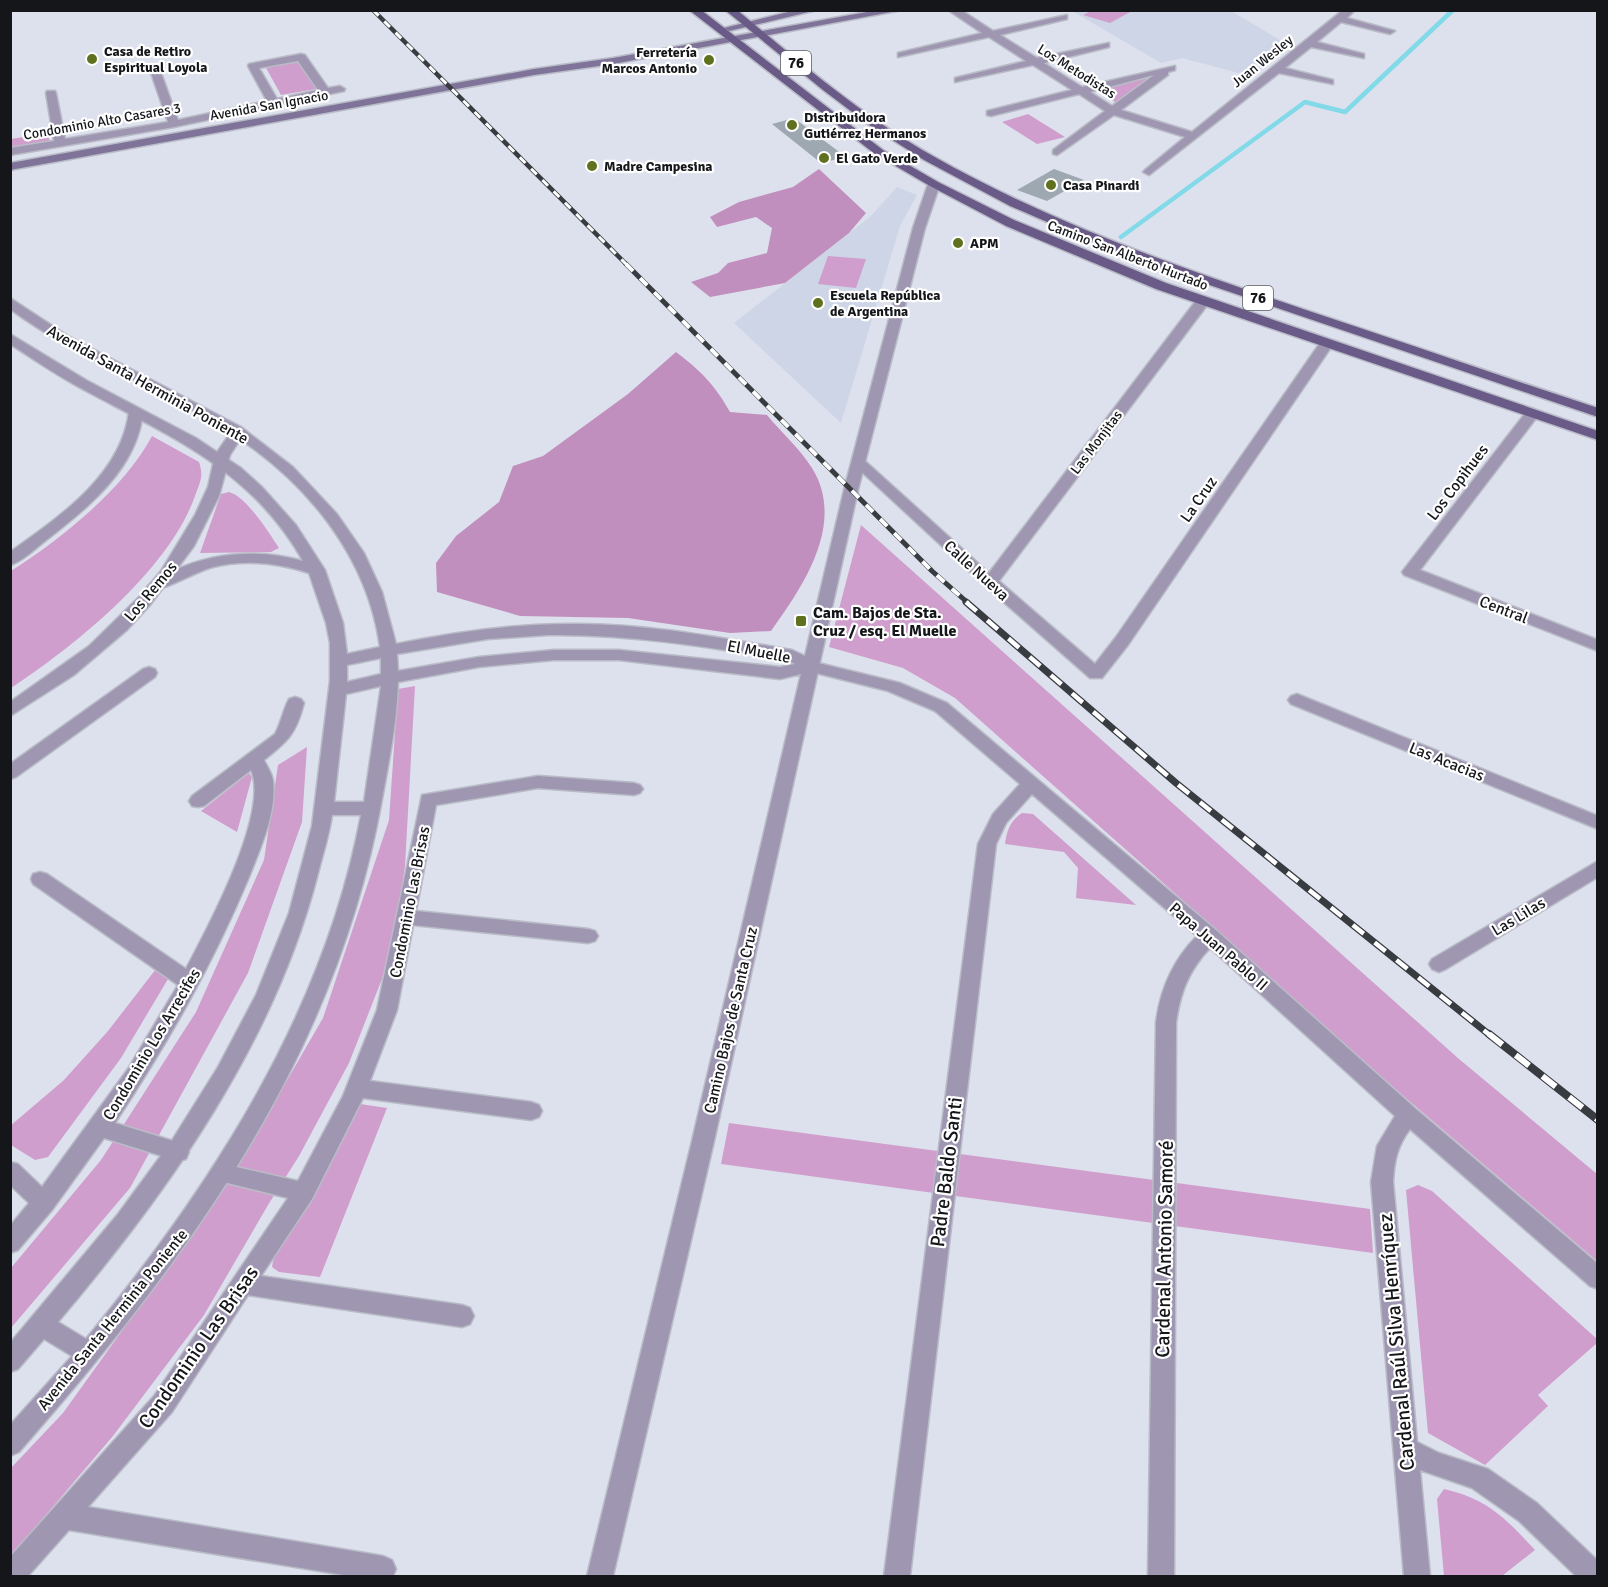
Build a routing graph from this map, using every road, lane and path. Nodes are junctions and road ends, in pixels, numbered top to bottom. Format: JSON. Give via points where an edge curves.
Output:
{"nodes":[{"id":1,"x":694,"y":10,"type":"edge"},
{"id":2,"x":730,"y":10,"type":"edge"},
{"id":3,"x":812,"y":10,"type":"edge"},
{"id":4,"x":897,"y":10,"type":"edge"},
{"id":5,"x":953,"y":10,"type":"edge"},
{"id":6,"x":1350,"y":10,"type":"edge"},
{"id":7,"x":1063,"y":17,"type":"dead end"},
{"id":8,"x":1339,"y":19,"type":"junction"},
{"id":9,"x":747,"y":24,"type":"junction"},
{"id":10,"x":719,"y":31,"type":"junction"},
{"id":11,"x":1390,"y":31,"type":"dead end"},
{"id":12,"x":760,"y":34,"type":"junction"},
{"id":13,"x":991,"y":34,"type":"junction"},
{"id":14,"x":732,"y":40,"type":"junction"},
{"id":15,"x":1309,"y":43,"type":"junction"},
{"id":16,"x":1105,"y":45,"type":"dead end"},
{"id":17,"x":902,"y":55,"type":"dead end"},
{"id":18,"x":1360,"y":56,"type":"dead end"},
{"id":19,"x":1034,"y":62,"type":"junction"},
{"id":20,"x":1276,"y":69,"type":"junction"},
{"id":21,"x":534,"y":72,"type":"junction"},
{"id":22,"x":156,"y":73,"type":"dead end"},
{"id":23,"x":959,"y":80,"type":"dead end"},
{"id":24,"x":1329,"y":82,"type":"dead end"},
{"id":25,"x":340,"y":88,"type":"dead end"},
{"id":26,"x":1080,"y":91,"type":"junction"},
{"id":27,"x":325,"y":92,"type":"junction"},
{"id":28,"x":51,"y":93,"type":"dead end"},
{"id":29,"x":274,"y":102,"type":"junction"},
{"id":30,"x":1113,"y":111,"type":"junction"},
{"id":31,"x":990,"y":113,"type":"dead end"},
{"id":32,"x":174,"y":124,"type":"junction"},
{"id":33,"x":1193,"y":136,"type":"junction"},
{"id":34,"x":60,"y":143,"type":"junction"},
{"id":35,"x":10,"y":152,"type":"edge"},
{"id":36,"x":1057,"y":152,"type":"dead end"},
{"id":37,"x":10,"y":167,"type":"edge"},
{"id":38,"x":1149,"y":172,"type":"dead end"},
{"id":39,"x":934,"y":184,"type":"junction"},
{"id":40,"x":1203,"y":301,"type":"junction"},
{"id":41,"x":10,"y":302,"type":"edge"},
{"id":42,"x":38,"y":323,"type":"junction"},
{"id":43,"x":10,"y":333,"type":"edge"},
{"id":44,"x":10,"y":338,"type":"edge"},
{"id":45,"x":1327,"y":344,"type":"junction"},
{"id":46,"x":136,"y":411,"type":"junction"},
{"id":47,"x":1598,"y":413,"type":"edge"},
{"id":48,"x":1532,"y":414,"type":"junction"},
{"id":49,"x":238,"y":432,"type":"junction"},
{"id":50,"x":1598,"y":436,"type":"edge"},
{"id":51,"x":221,"y":459,"type":"junction"},
{"id":52,"x":859,"y":463,"type":"junction"},
{"id":53,"x":10,"y":560,"type":"edge"},
{"id":54,"x":317,"y":570,"type":"junction"},
{"id":55,"x":1410,"y":572,"type":"joint"},
{"id":56,"x":990,"y":582,"type":"junction"},
{"id":57,"x":155,"y":587,"type":"junction"},
{"id":58,"x":1598,"y":646,"type":"edge"},
{"id":59,"x":388,"y":651,"type":"junction"},
{"id":60,"x":339,"y":661,"type":"junction"},
{"id":61,"x":810,"y":666,"type":"junction"},
{"id":62,"x":149,"y":673,"type":"dead end"},
{"id":63,"x":1096,"y":674,"type":"joint"},
{"id":64,"x":390,"y":678,"type":"junction"},
{"id":65,"x":338,"y":690,"type":"junction"},
{"id":66,"x":1297,"y":700,"type":"dead end"},
{"id":67,"x":295,"y":703,"type":"dead end"},
{"id":68,"x":10,"y":710,"type":"edge"},
{"id":69,"x":254,"y":758,"type":"junction"},
{"id":70,"x":10,"y":773,"type":"edge"},
{"id":71,"x":1032,"y":783,"type":"junction"},
{"id":72,"x":634,"y":789,"type":"dead end"},
{"id":73,"x":198,"y":801,"type":"dead end"},
{"id":74,"x":372,"y":808,"type":"junction"},
{"id":75,"x":326,"y":809,"type":"junction"},
{"id":76,"x":1598,"y":823,"type":"edge"},
{"id":77,"x":1598,"y":868,"type":"edge"},
{"id":78,"x":40,"y":879,"type":"dead end"},
{"id":79,"x":407,"y":916,"type":"junction"},
{"id":80,"x":588,"y":936,"type":"dead end"},
{"id":81,"x":1210,"y":936,"type":"junction"},
{"id":82,"x":1439,"y":964,"type":"dead end"},
{"id":83,"x":191,"y":983,"type":"junction"},
{"id":84,"x":356,"y":1088,"type":"junction"},
{"id":85,"x":531,"y":1111,"type":"dead end"},
{"id":86,"x":1409,"y":1116,"type":"junction"},
{"id":87,"x":100,"y":1128,"type":"junction"},
{"id":88,"x":178,"y":1152,"type":"junction"},
{"id":89,"x":10,"y":1170,"type":"edge"},
{"id":90,"x":223,"y":1173,"type":"junction"},
{"id":91,"x":304,"y":1192,"type":"junction"},
{"id":92,"x":44,"y":1203,"type":"junction"},
{"id":93,"x":10,"y":1243,"type":"edge"},
{"id":94,"x":1598,"y":1279,"type":"edge"},
{"id":95,"x":243,"y":1284,"type":"junction"},
{"id":96,"x":462,"y":1316,"type":"dead end"},
{"id":97,"x":42,"y":1325,"type":"junction"},
{"id":98,"x":88,"y":1353,"type":"junction"},
{"id":99,"x":10,"y":1360,"type":"edge"},
{"id":100,"x":10,"y":1444,"type":"edge"},
{"id":101,"x":1406,"y":1449,"type":"junction"},
{"id":102,"x":64,"y":1516,"type":"junction"},
{"id":103,"x":383,"y":1569,"type":"dead end"},
{"id":104,"x":11,"y":1576,"type":"edge"},
{"id":105,"x":600,"y":1576,"type":"edge"},
{"id":106,"x":897,"y":1576,"type":"edge"},
{"id":107,"x":1161,"y":1576,"type":"edge"},
{"id":108,"x":1418,"y":1576,"type":"edge"},
{"id":109,"x":1594,"y":1576,"type":"edge"}],
"edges":[{"from":1,"to":10,"type":"main road","name":"Camino San Alberto Hurtado","number":"76"},
{"from":2,"to":9,"type":"main road","name":"Camino San Alberto Hurtado","number":"76"},
{"from":3,"to":9,"type":"main road","name":"Avenida San Ignacio"},
{"from":4,"to":12,"type":"main road","name":"Avenida San Ignacio"},
{"from":5,"to":13,"type":"street","name":"Los Metodistas"},
{"from":6,"to":8,"type":"street","name":"Juan Wesley"},
{"from":7,"to":13,"type":"street"},
{"from":8,"to":11,"type":"street"},
{"from":8,"to":15,"type":"street","name":"Juan Wesley"},
{"from":9,"to":10,"type":"main road","name":"Avenida San Ignacio"},
{"from":9,"to":12,"type":"main road","name":"Camino San Alberto Hurtado","number":"76"},
{"from":10,"to":14,"type":"main road","name":"Camino San Alberto Hurtado","number":"76"},
{"from":10,"to":21,"type":"main road","name":"Avenida San Ignacio"},
{"from":12,"to":14,"type":"main road","name":"Avenida San Ignacio"},
{"from":12,"to":47,"type":"main road","name":"Camino San Alberto Hurtado","number":"76","via":[[906,145],[1052,221],[1194,276]]},
{"from":13,"to":17,"type":"street"},
{"from":13,"to":19,"type":"street","name":"Los Metodistas"},
{"from":14,"to":21,"type":"main road","name":"Avenida San Ignacio"},
{"from":14,"to":39,"type":"main road","name":"Camino San Alberto Hurtado","number":"76","via":[[869,146]]},
{"from":15,"to":18,"type":"street"},
{"from":15,"to":20,"type":"street","name":"Juan Wesley"},
{"from":16,"to":19,"type":"street"},
{"from":19,"to":23,"type":"street"},
{"from":19,"to":26,"type":"street","name":"Los Metodistas"},
{"from":20,"to":24,"type":"street"},
{"from":20,"to":33,"type":"street","name":"Juan Wesley"},
{"from":21,"to":37,"type":"main road","name":"Avenida San Ignacio"},
{"from":22,"to":32,"type":"street"},
{"from":25,"to":27,"type":"street","name":"Condominio Alto Casares 3"},
{"from":26,"to":30,"type":"street","name":"Los Metodistas"},
{"from":26,"to":30,"type":"street","via":[[1171,68]]},
{"from":26,"to":31,"type":"street"},
{"from":27,"to":29,"type":"street","name":"Condominio Alto Casares 3"},
{"from":27,"to":29,"type":"street","via":[[301,57],[253,66]]},
{"from":28,"to":34,"type":"street"},
{"from":29,"to":32,"type":"street","name":"Condominio Alto Casares 3"},
{"from":30,"to":33,"type":"street","name":"Los Metodistas"},
{"from":30,"to":36,"type":"street"},
{"from":32,"to":34,"type":"street","name":"Condominio Alto Casares 3"},
{"from":33,"to":38,"type":"street","name":"Juan Wesley"},
{"from":34,"to":35,"type":"street","name":"Condominio Alto Casares 3"},
{"from":39,"to":40,"type":"main road","name":"Camino San Alberto Hurtado","number":"76","via":[[1063,247]]},
{"from":39,"to":52,"type":"street","name":"Camino Bajos de Santa Cruz","via":[[919,228]]},
{"from":40,"to":45,"type":"main road","name":"Camino San Alberto Hurtado","number":"76"},
{"from":40,"to":56,"type":"street","name":"Las Monjitas"},
{"from":41,"to":42,"type":"street","name":"Avenida Santa Herminia Poniente"},
{"from":42,"to":43,"type":"street"},
{"from":42,"to":49,"type":"street","name":"Avenida Santa Herminia Poniente","via":[[99,360]]},
{"from":44,"to":46,"type":"street","via":[[75,380]]},
{"from":45,"to":48,"type":"main road","name":"Camino San Alberto Hurtado","number":"76"},
{"from":45,"to":63,"type":"street","name":"La Cruz"},
{"from":46,"to":51,"type":"street","via":[[176,430]]},
{"from":46,"to":53,"type":"street","via":[[137,429],[131,444],[109,474],[65,518]]},
{"from":48,"to":50,"type":"main road","name":"Camino San Alberto Hurtado","number":"76"},
{"from":48,"to":55,"type":"street","name":"Los Copihues"},
{"from":49,"to":51,"type":"street","name":"Los Remos"},
{"from":49,"to":59,"type":"street","name":"Avenida Santa Herminia Poniente","via":[[293,474],[351,544],[368,573]]},
{"from":51,"to":54,"type":"street","via":[[255,487],[279,514]]},
{"from":51,"to":57,"type":"street","name":"Los Remos","via":[[204,514]]},
{"from":52,"to":56,"type":"street","name":"Calle Nueva"},
{"from":52,"to":61,"type":"street","name":"Camino Bajos de Santa Cruz"},
{"from":54,"to":57,"type":"street","via":[[272,559],[231,558],[187,569]]},
{"from":54,"to":60,"type":"street","via":[[331,614]]},
{"from":55,"to":58,"type":"street","name":"Central"},
{"from":56,"to":63,"type":"street","name":"Calle Nueva"},
{"from":57,"to":68,"type":"street","name":"Los Remos","via":[[90,654]]},
{"from":59,"to":60,"type":"street","name":"El Muelle"},
{"from":59,"to":61,"type":"street","name":"El Muelle","via":[[472,636],[578,629],[659,634],[792,656]]},
{"from":59,"to":64,"type":"street","name":"Avenida Santa Herminia Poniente"},
{"from":60,"to":65,"type":"street"},
{"from":61,"to":64,"type":"street","name":"El Muelle","via":[[780,673],[647,657],[563,654],[479,662]]},
{"from":61,"to":71,"type":"street","name":"Papa Juan Pablo II","via":[[916,693],[941,707]]},
{"from":61,"to":105,"type":"street","name":"Camino Bajos de Santa Cruz"},
{"from":62,"to":70,"type":"street"},
{"from":64,"to":65,"type":"street","name":"El Muelle"},
{"from":64,"to":74,"type":"street","name":"Avenida Santa Herminia Poniente"},
{"from":65,"to":75,"type":"street"},
{"from":66,"to":76,"type":"street","name":"Las Acacias"},
{"from":67,"to":69,"type":"street","via":[[287,729]]},
{"from":69,"to":73,"type":"street"},
{"from":69,"to":83,"type":"street","name":"Condominio Los Arrecifes","via":[[264,781],[260,814],[246,861]]},
{"from":71,"to":81,"type":"street","name":"Papa Juan Pablo II"},
{"from":71,"to":106,"type":"street","name":"Padre Baldo Santi","via":[[1003,812],[987,844]]},
{"from":72,"to":79,"type":"street","name":"Condominio Las Brisas","via":[[538,782],[428,801]]},
{"from":74,"to":75,"type":"street"},
{"from":74,"to":90,"type":"street","name":"Avenida Santa Herminia Poniente","via":[[352,900],[315,1002],[259,1113]]},
{"from":75,"to":88,"type":"street","via":[[305,896],[269,992]]},
{"from":77,"to":82,"type":"street","name":"Las Lilas"},
{"from":78,"to":83,"type":"street"},
{"from":79,"to":80,"type":"street"},
{"from":79,"to":84,"type":"street","name":"Condominio Las Brisas","via":[[387,1010]]},
{"from":81,"to":86,"type":"street","name":"Papa Juan Pablo II"},
{"from":81,"to":107,"type":"street","name":"Cardenal Antonio Samoré","via":[[1186,960],[1167,1006]]},
{"from":83,"to":87,"type":"street","name":"Condominio Los Arrecifes"},
{"from":84,"to":85,"type":"street"},
{"from":84,"to":91,"type":"street","name":"Condominio Las Brisas"},
{"from":86,"to":94,"type":"street","name":"Papa Juan Pablo II"},
{"from":86,"to":101,"type":"street","name":"Cardenal Raúl Silva Henríquez","via":[[1390,1137],[1382,1166]]},
{"from":87,"to":88,"type":"street","name":"Condominio Los Arrecifes"},
{"from":87,"to":92,"type":"street","name":"Condominio Los Arrecifes"},
{"from":88,"to":97,"type":"street","via":[[93,1265]]},
{"from":89,"to":92,"type":"street"},
{"from":90,"to":91,"type":"street"},
{"from":90,"to":98,"type":"street","name":"Avenida Santa Herminia Poniente","via":[[158,1265]]},
{"from":91,"to":95,"type":"street","name":"Condominio Las Brisas"},
{"from":92,"to":93,"type":"street","name":"Condominio Los Arrecifes"},
{"from":95,"to":96,"type":"street"},
{"from":95,"to":102,"type":"street","name":"Condominio Las Brisas","via":[[163,1404]]},
{"from":97,"to":98,"type":"street"},
{"from":97,"to":99,"type":"street"},
{"from":98,"to":100,"type":"street","name":"Avenida Santa Herminia Poniente"},
{"from":101,"to":108,"type":"street","name":"Cardenal Raúl Silva Henríquez"},
{"from":101,"to":109,"type":"street","via":[[1434,1464],[1479,1478],[1528,1512]]},
{"from":102,"to":103,"type":"street"},
{"from":102,"to":104,"type":"street","name":"Condominio Las Brisas"}]}
